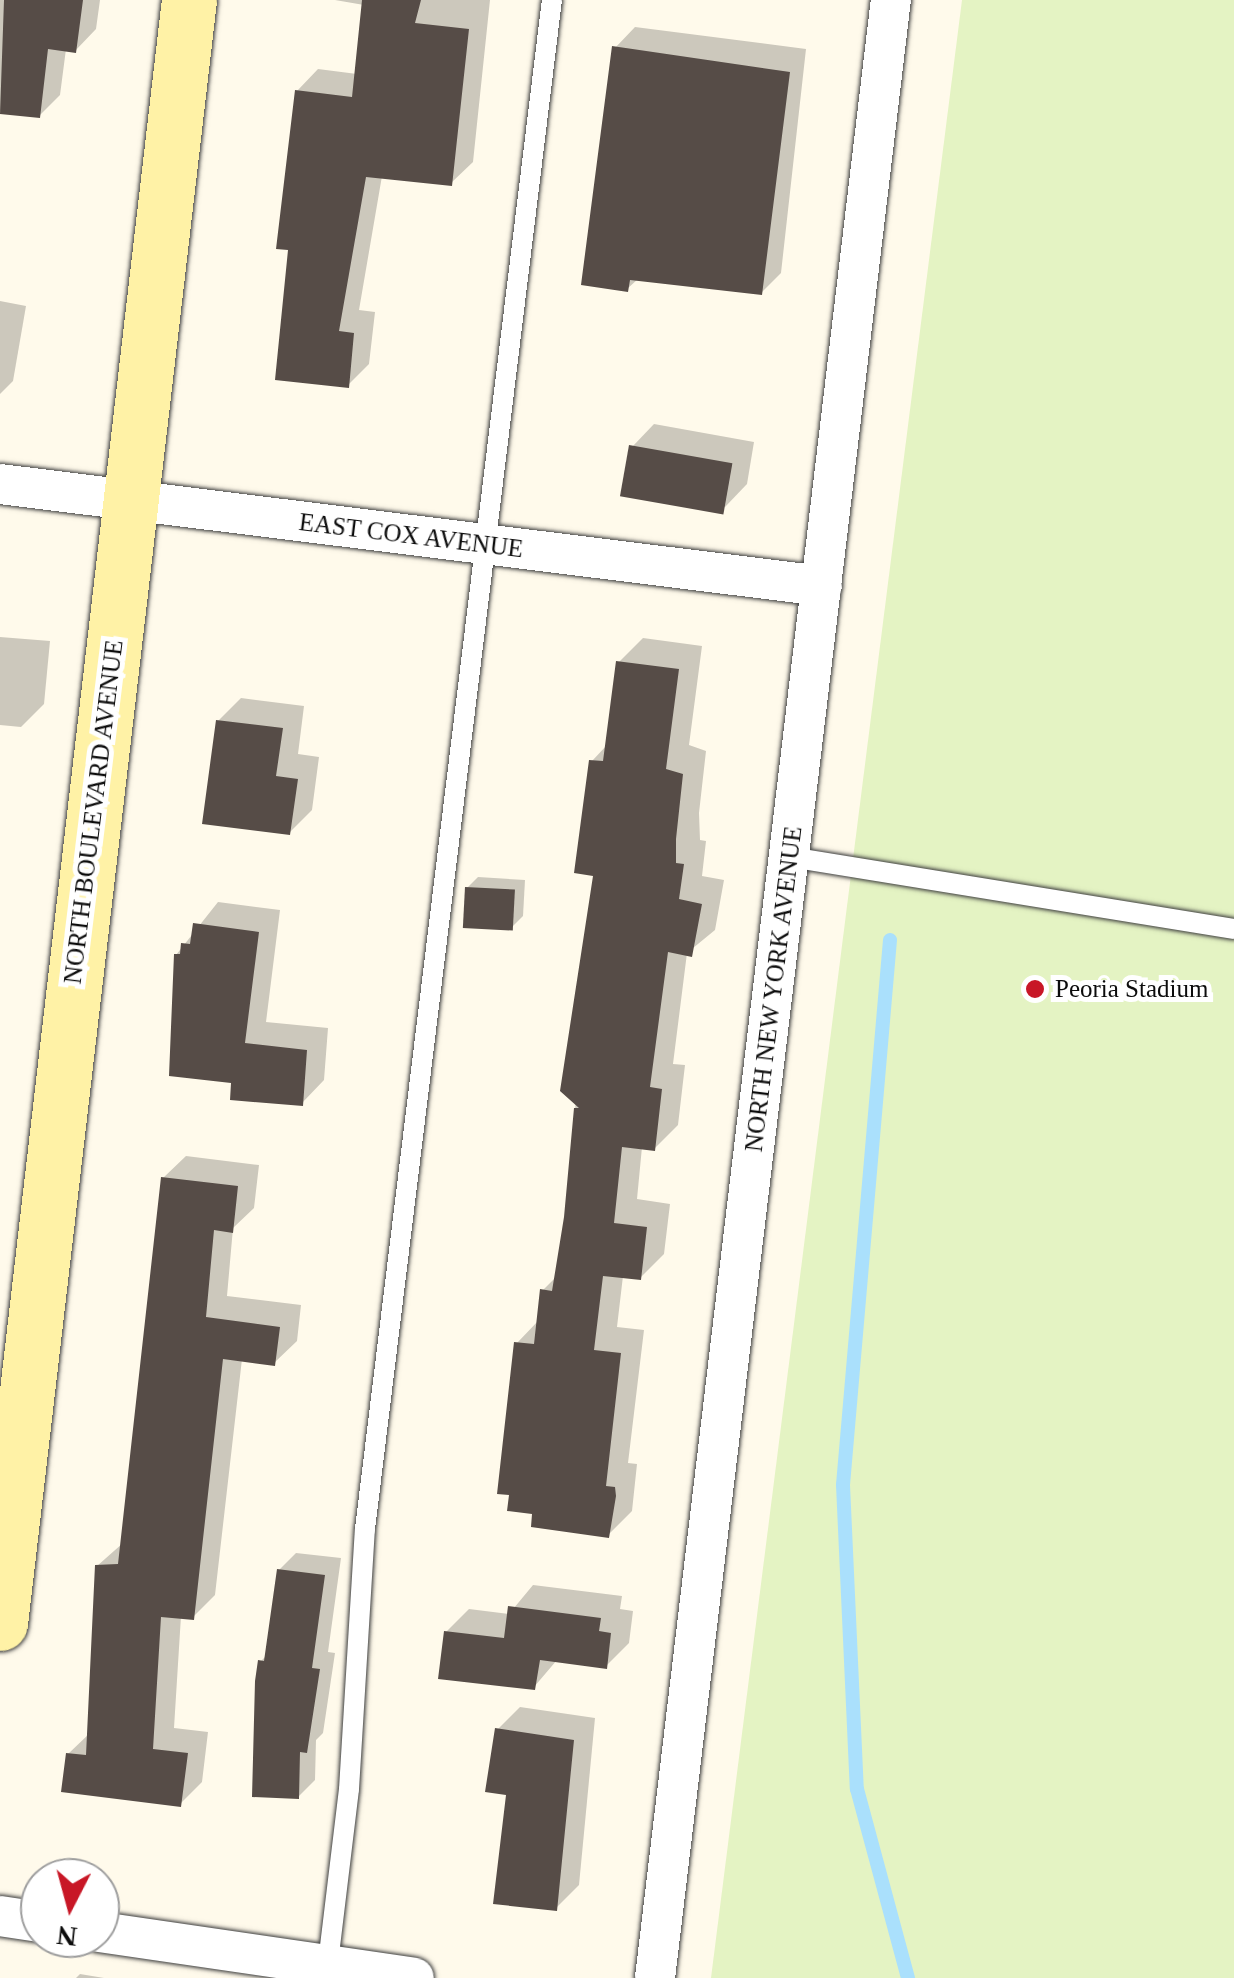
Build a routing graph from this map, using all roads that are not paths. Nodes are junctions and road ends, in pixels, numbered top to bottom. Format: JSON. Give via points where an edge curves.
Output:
{"nodes":[{"id":1,"x":189,"y":0,"type":"edge"},
{"id":2,"x":552,"y":0,"type":"edge"},
{"id":3,"x":891,"y":0,"type":"edge"},
{"id":4,"x":0,"y":484,"type":"edge"},
{"id":5,"x":130,"y":502,"type":"junction"},
{"id":6,"x":482,"y":545,"type":"junction"},
{"id":7,"x":822,"y":586,"type":"junction"},
{"id":8,"x":790,"y":857,"type":"junction"},
{"id":9,"x":1234,"y":929,"type":"edge"},
{"id":10,"x":0,"y":1624,"type":"edge"},
{"id":11,"x":120,"y":1936,"type":"edge"},
{"id":12,"x":327,"y":1973,"type":"edge"},
{"id":13,"x":414,"y":1978,"type":"edge"},
{"id":14,"x":655,"y":1978,"type":"edge"}],
"edges":[{"from":1,"to":5,"type":"street","name":"NORTH BOULEVARD AVENUE"},
{"from":2,"to":6,"type":"lane"},
{"from":3,"to":7,"type":"street","name":"NORTH NEW YORK AVENUE"},
{"from":4,"to":5,"type":"street","name":"EAST COX AVENUE"},
{"from":5,"to":6,"type":"street","name":"EAST COX AVENUE"},
{"from":5,"to":10,"type":"street","name":"NORTH BOULEVARD AVENUE"},
{"from":6,"to":7,"type":"street","name":"EAST COX AVENUE"},
{"from":6,"to":12,"type":"lane","via":[[365,1529],[350,1789]]},
{"from":7,"to":8,"type":"street","name":"NORTH NEW YORK AVENUE"},
{"from":8,"to":9,"type":"lane"},
{"from":8,"to":14,"type":"street","name":"NORTH NEW YORK AVENUE"},
{"from":11,"to":12,"type":"street"},
{"from":12,"to":13,"type":"street"}]}
